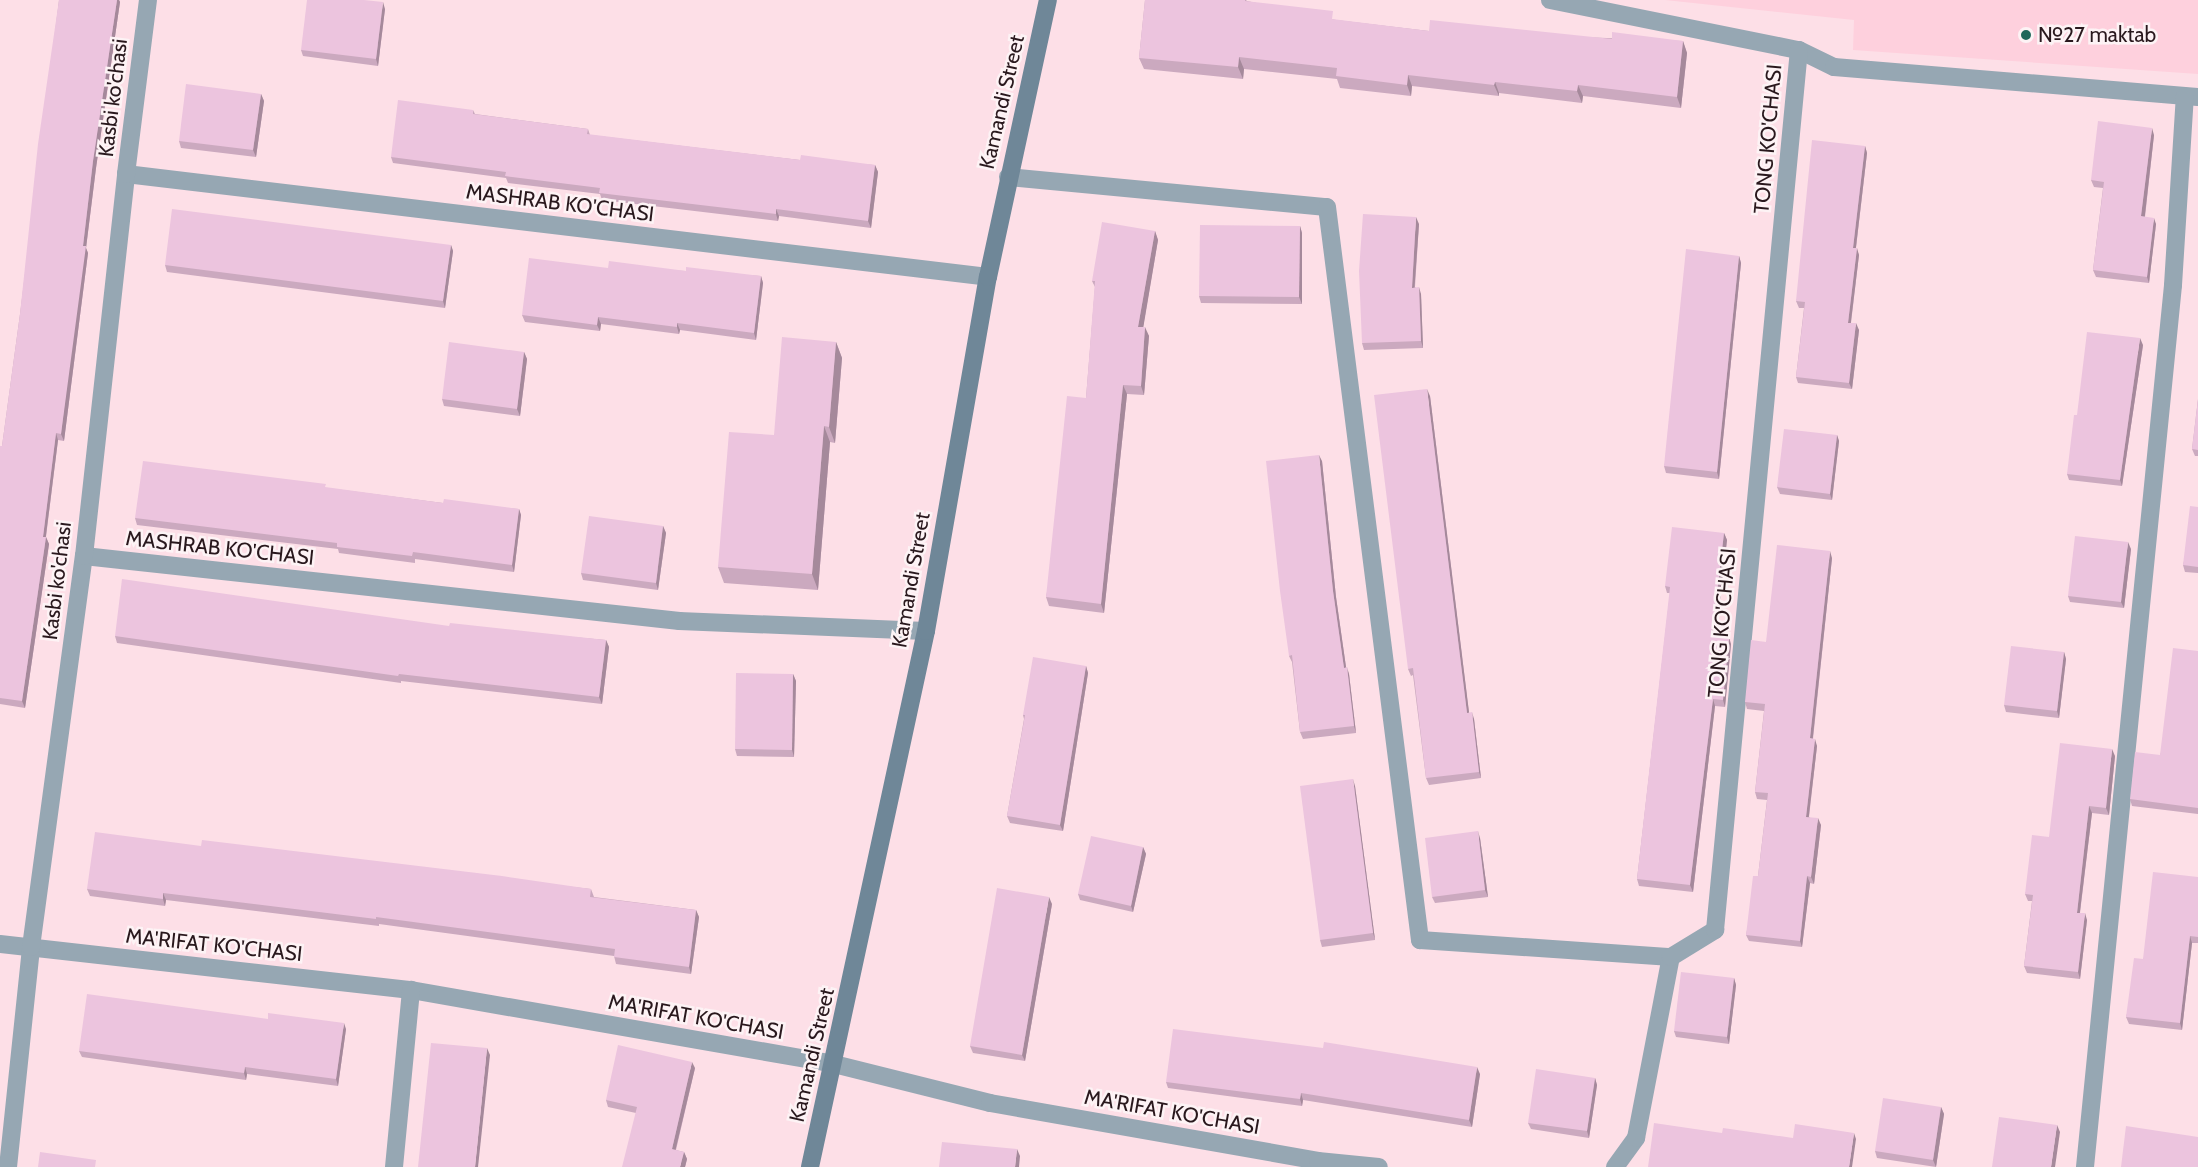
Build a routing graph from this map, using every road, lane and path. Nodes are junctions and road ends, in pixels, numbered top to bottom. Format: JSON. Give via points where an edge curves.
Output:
{"nodes":[{"id":1,"x":148,"y":0,"type":"edge"},
{"id":2,"x":1048,"y":0,"type":"edge"},
{"id":3,"x":1550,"y":0,"type":"edge"},
{"id":4,"x":1799,"y":50,"type":"junction"},
{"id":5,"x":2192,"y":96,"type":"edge"},
{"id":6,"x":126,"y":174,"type":"junction"},
{"id":7,"x":1008,"y":177,"type":"junction"},
{"id":8,"x":988,"y":277,"type":"junction"},
{"id":9,"x":84,"y":556,"type":"junction"},
{"id":10,"x":926,"y":631,"type":"junction"},
{"id":11,"x":0,"y":944,"type":"edge"},
{"id":12,"x":31,"y":947,"type":"junction"},
{"id":13,"x":1671,"y":957,"type":"junction"},
{"id":14,"x":411,"y":990,"type":"junction"},
{"id":15,"x":834,"y":1064,"type":"junction"},
{"id":16,"x":8,"y":1167,"type":"edge"},
{"id":17,"x":394,"y":1167,"type":"edge"},
{"id":18,"x":810,"y":1167,"type":"edge"},
{"id":19,"x":1379,"y":1167,"type":"edge"},
{"id":20,"x":1615,"y":1167,"type":"edge"},
{"id":21,"x":2085,"y":1167,"type":"edge"}],
"edges":[{"from":1,"to":6,"type":"street","name":"Kasbi ko'chasi"},
{"from":2,"to":7,"type":"main road","name":"Kamandi Street"},
{"from":3,"to":4,"type":"street"},
{"from":4,"to":5,"type":"street","via":[[1834,67]]},
{"from":4,"to":13,"type":"street","name":"TONG KO'CHASI","via":[[1715,930]]},
{"from":5,"to":21,"type":"street"},
{"from":6,"to":8,"type":"street","name":"MASHRAB KO'CHASI"},
{"from":6,"to":9,"type":"street","name":"Kasbi ko'chasi"},
{"from":7,"to":8,"type":"main road","name":"Kamandi Street"},
{"from":7,"to":13,"type":"street","via":[[1327,207],[1420,940]]},
{"from":8,"to":10,"type":"main road","name":"Kamandi Street"},
{"from":9,"to":10,"type":"street","name":"MASHRAB KO'CHASI","via":[[679,621]]},
{"from":9,"to":12,"type":"street","name":"Kasbi ko'chasi"},
{"from":10,"to":15,"type":"main road","name":"Kamandi Street"},
{"from":11,"to":12,"type":"street","name":"MA'RIFAT KO'CHASI"},
{"from":12,"to":14,"type":"street","name":"MA'RIFAT KO'CHASI"},
{"from":12,"to":16,"type":"street","name":"Kasbi ko'chasi"},
{"from":13,"to":20,"type":"street","via":[[1636,1138]]},
{"from":14,"to":15,"type":"street","name":"MA'RIFAT KO'CHASI"},
{"from":14,"to":17,"type":"street"},
{"from":15,"to":18,"type":"main road","name":"Kamandi Street"},
{"from":15,"to":19,"type":"street","name":"MA'RIFAT KO'CHASI","via":[[990,1103],[1318,1161]]}]}
